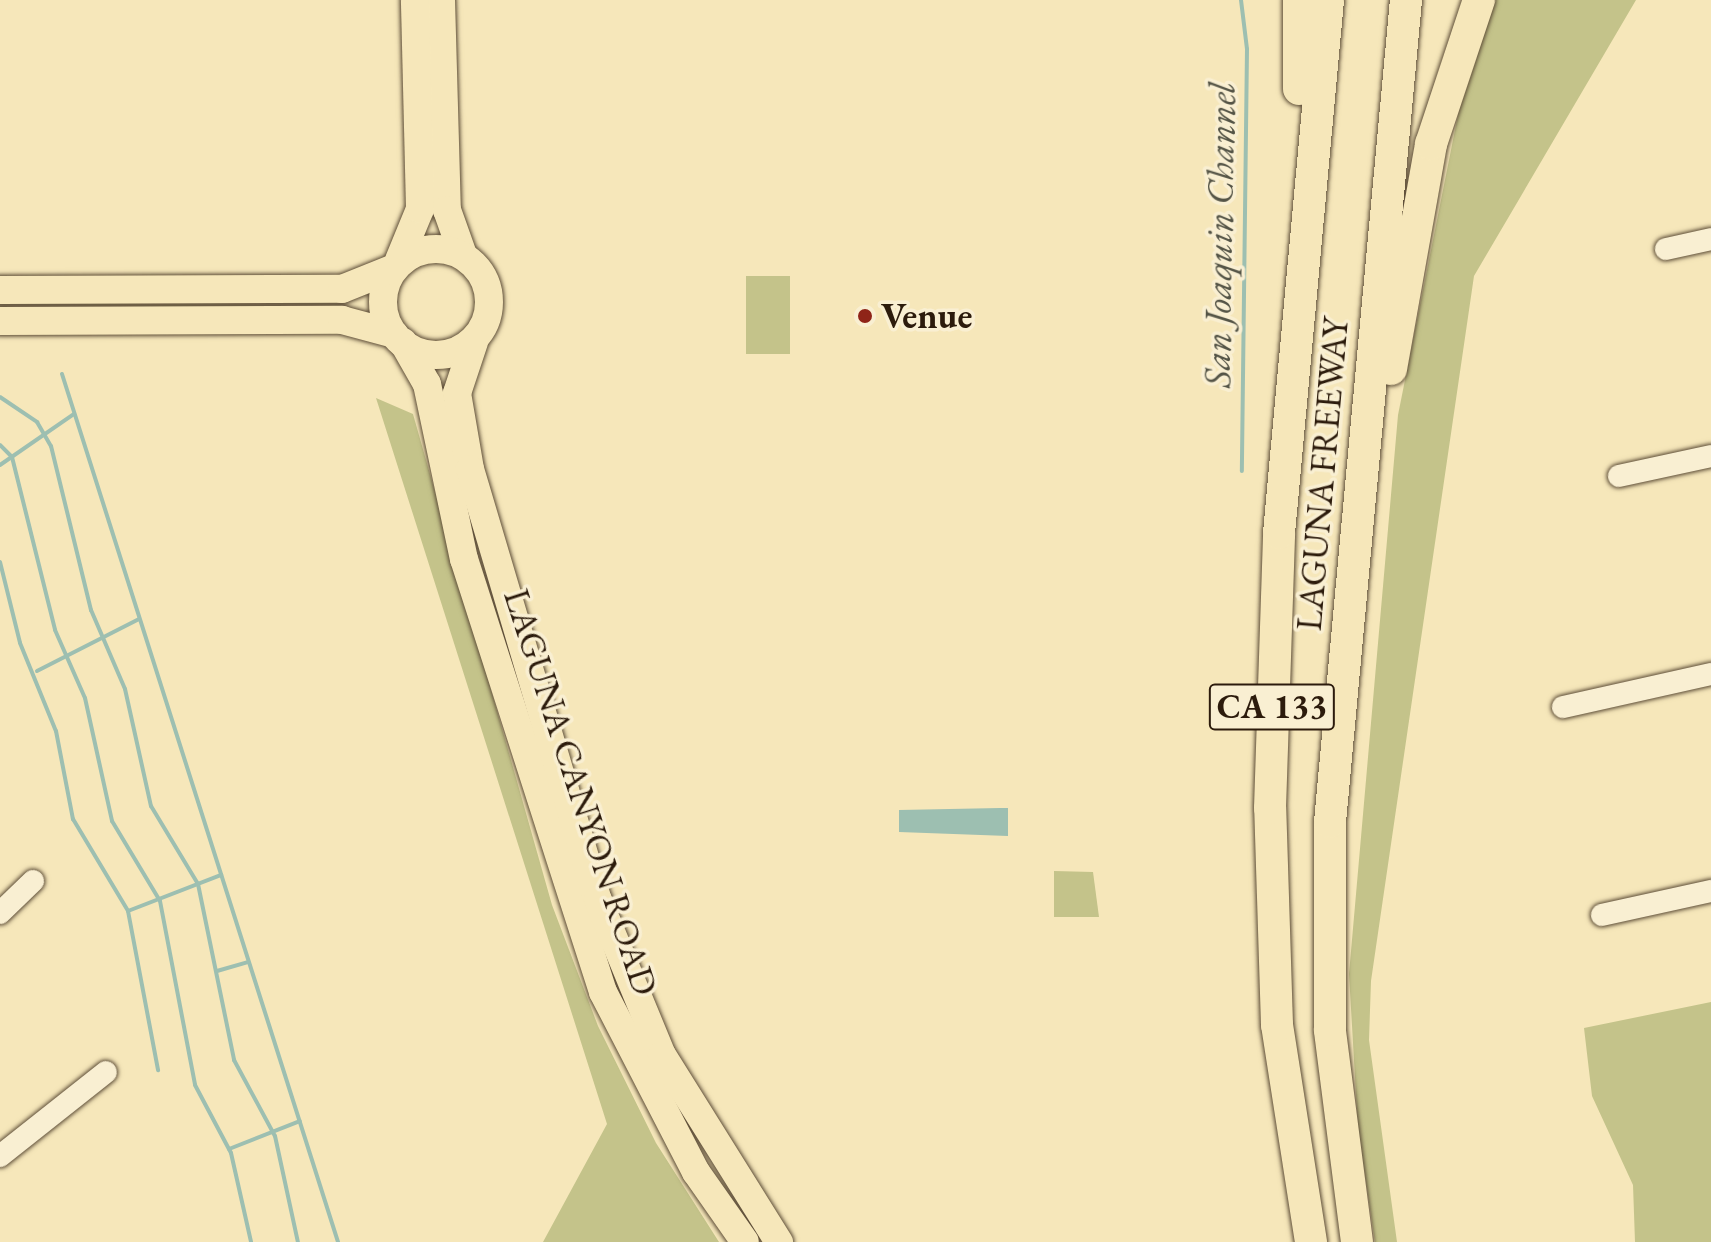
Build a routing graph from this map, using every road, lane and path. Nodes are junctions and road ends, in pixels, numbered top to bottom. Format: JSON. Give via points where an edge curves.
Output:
{"nodes":[{"id":1,"x":415,"y":0,"type":"edge"},
{"id":2,"x":441,"y":0,"type":"edge"},
{"id":3,"x":1299,"y":0,"type":"edge"},
{"id":4,"x":1328,"y":0,"type":"edge"},
{"id":5,"x":1406,"y":0,"type":"edge"},
{"id":6,"x":1479,"y":0,"type":"edge"},
{"id":7,"x":1711,"y":239,"type":"edge"},
{"id":8,"x":1666,"y":249,"type":"dead end"},
{"id":9,"x":463,"y":255,"type":"junction"},
{"id":10,"x":394,"y":265,"type":"junction"},
{"id":11,"x":0,"y":290,"type":"edge"},
{"id":12,"x":0,"y":321,"type":"edge"},
{"id":13,"x":1297,"y":332,"type":"junction"},
{"id":14,"x":398,"y":338,"type":"junction"},
{"id":15,"x":474,"y":342,"type":"junction"},
{"id":16,"x":1711,"y":456,"type":"edge"},
{"id":17,"x":1619,"y":476,"type":"dead end"},
{"id":18,"x":1346,"y":655,"type":"junction"},
{"id":19,"x":1711,"y":674,"type":"edge"},
{"id":20,"x":1563,"y":707,"type":"dead end"},
{"id":21,"x":33,"y":881,"type":"dead end"},
{"id":22,"x":1711,"y":891,"type":"edge"},
{"id":23,"x":589,"y":909,"type":"junction"},
{"id":24,"x":0,"y":913,"type":"edge"},
{"id":25,"x":1602,"y":915,"type":"dead end"},
{"id":26,"x":106,"y":1072,"type":"dead end"},
{"id":27,"x":0,"y":1156,"type":"edge"},
{"id":28,"x":745,"y":1242,"type":"edge"},
{"id":29,"x":779,"y":1242,"type":"edge"},
{"id":30,"x":1311,"y":1242,"type":"edge"},
{"id":31,"x":1357,"y":1242,"type":"edge"}],
"edges":[{"from":1,"to":10,"type":"main road","via":[[420,209]]},
{"from":2,"to":9,"type":"main road","via":[[447,210]]},
{"from":3,"to":13,"type":"highway","via":[[1292,248]]},
{"from":4,"to":13,"type":"highway","name":"LAGUNA FREEWAY","number":"CA 133"},
{"from":5,"to":18,"type":"highway","name":"LAGUNA FREEWAY","number":"CA 133"},
{"from":6,"to":18,"type":"highway","via":[[1450,74],[1421,195],[1380,440],[1366,614]]},
{"from":7,"to":8,"type":"street"},
{"from":9,"to":10,"type":"main road","via":[[423,251]]},
{"from":9,"to":15,"type":"main road","via":[[489,291],[489,312]]},
{"from":10,"to":11,"type":"main road","via":[[342,289]]},
{"from":10,"to":14,"type":"main road","via":[[383,302]]},
{"from":12,"to":14,"type":"main road","via":[[342,320]]},
{"from":13,"to":30,"type":"highway","name":"LAGUNA FREEWAY","number":"CA 133","via":[[1273,642],[1270,916],[1283,1083]]},
{"from":14,"to":15,"type":"main road","via":[[439,354]]},
{"from":14,"to":23,"type":"main road","name":"LAGUNA CANYON ROAD","via":[[427,384],[464,559]]},
{"from":15,"to":23,"type":"main road","name":"LAGUNA CANYON ROAD","via":[[457,393],[470,469]]},
{"from":16,"to":17,"type":"street"},
{"from":18,"to":31,"type":"highway","name":"LAGUNA FREEWAY","number":"CA 133","via":[[1330,822],[1330,1030]]},
{"from":19,"to":20,"type":"street"},
{"from":21,"to":24,"type":"street"},
{"from":22,"to":25,"type":"street"},
{"from":23,"to":28,"type":"main road","name":"LAGUNA CANYON ROAD","via":[[637,1067]]},
{"from":23,"to":29,"type":"main road","name":"LAGUNA CANYON ROAD","via":[[662,1055]]},
{"from":26,"to":27,"type":"street"}]}
